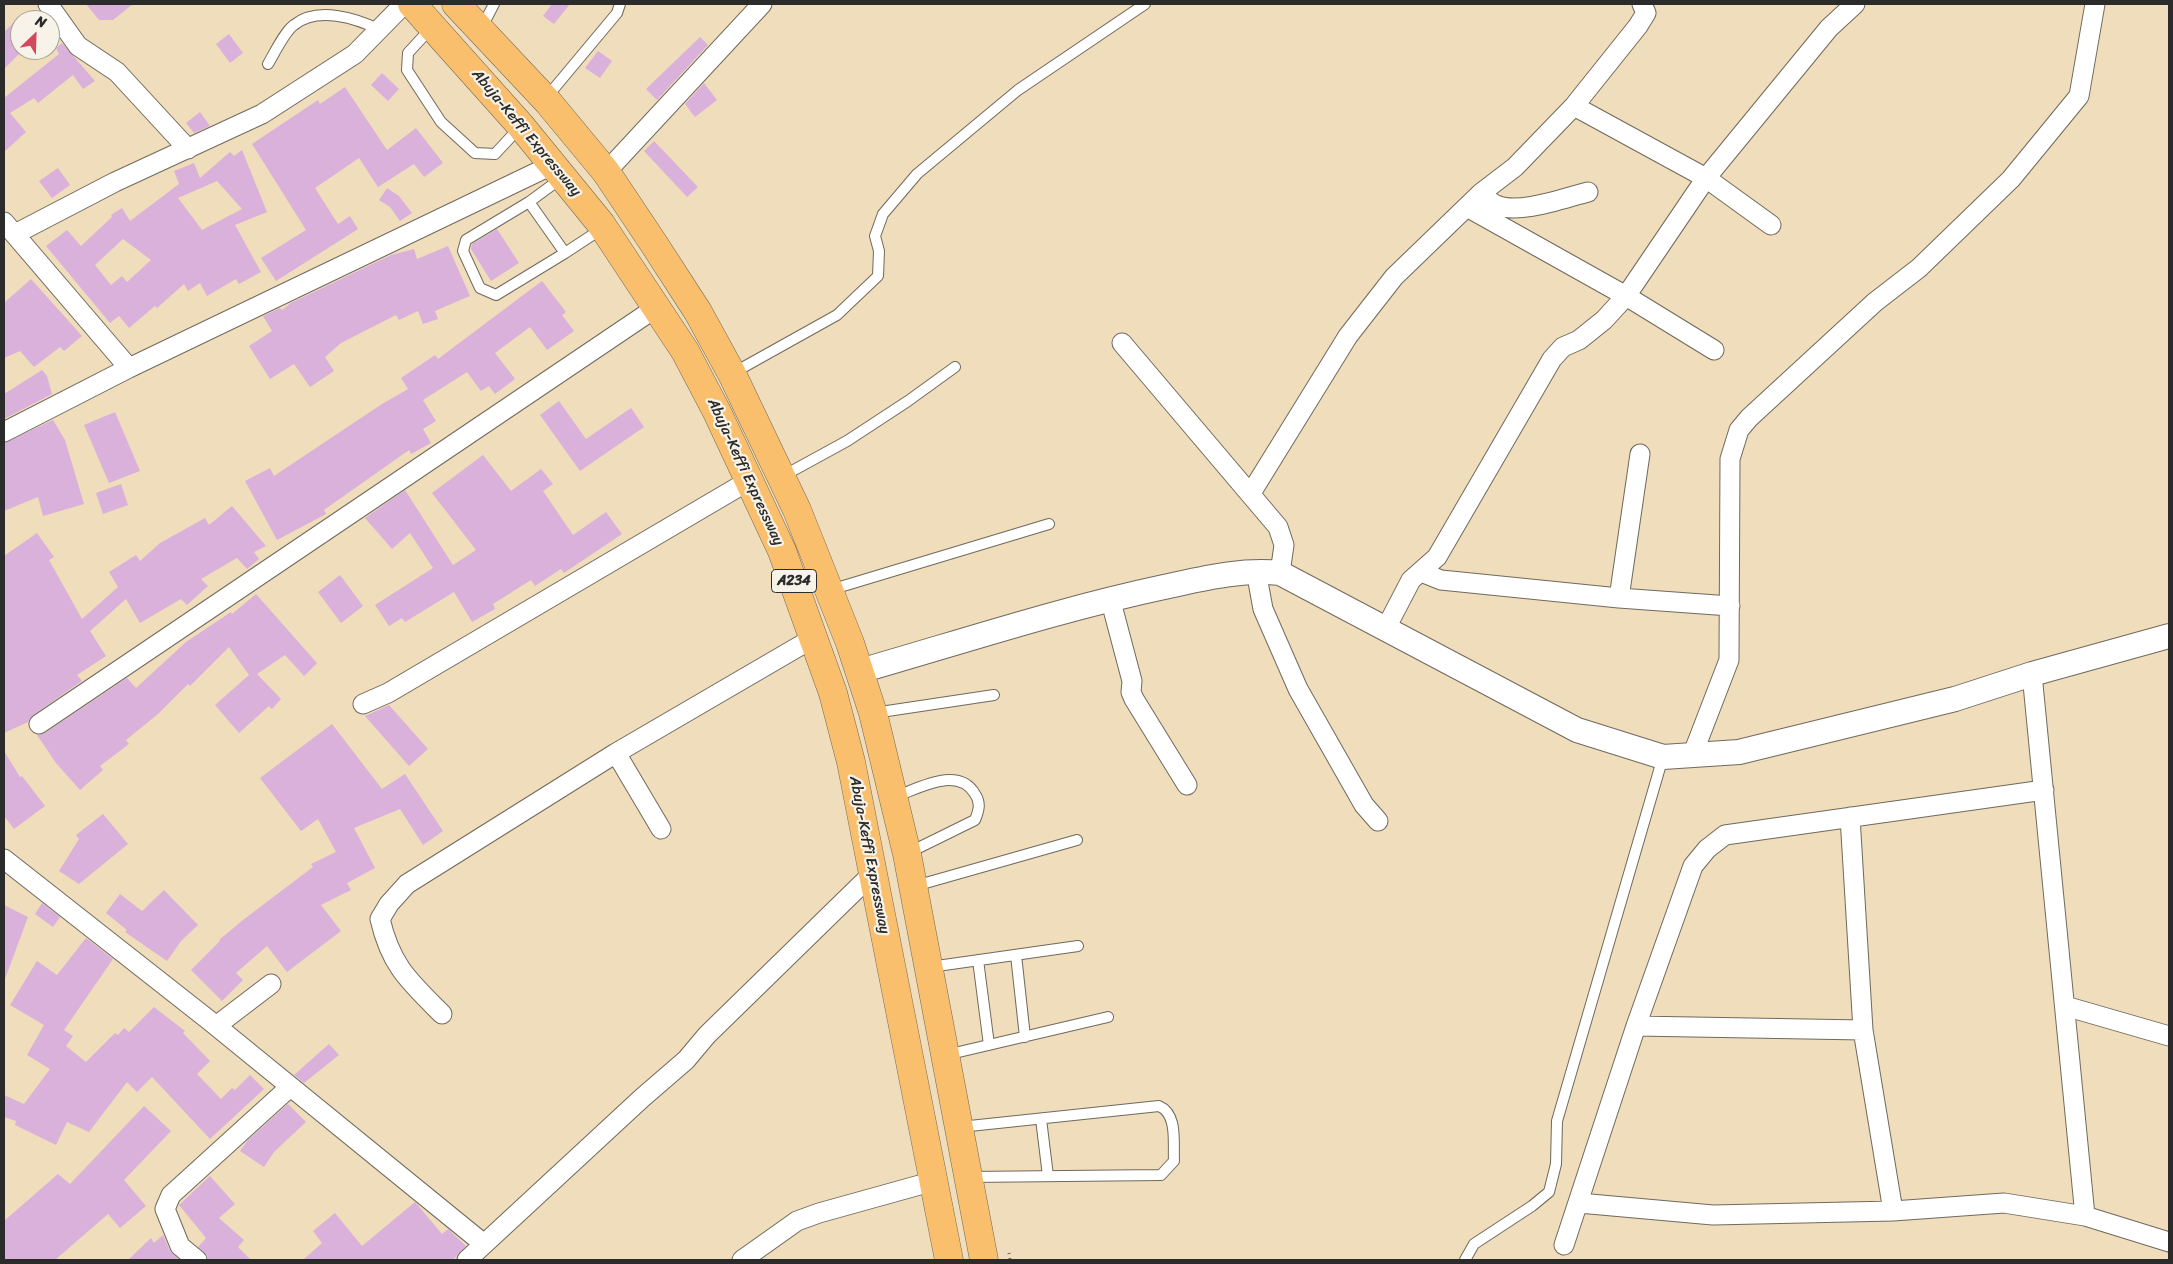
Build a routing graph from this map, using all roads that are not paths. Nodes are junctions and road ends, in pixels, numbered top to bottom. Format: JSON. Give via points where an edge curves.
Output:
{"nodes":[{"id":1,"x":48,"y":4,"type":"edge"},
{"id":2,"x":404,"y":4,"type":"edge"},
{"id":3,"x":412,"y":4,"type":"edge"},
{"id":4,"x":456,"y":4,"type":"edge"},
{"id":5,"x":494,"y":4,"type":"edge"},
{"id":6,"x":620,"y":4,"type":"edge"},
{"id":7,"x":762,"y":4,"type":"edge"},
{"id":8,"x":1145,"y":4,"type":"edge"},
{"id":9,"x":1642,"y":4,"type":"edge"},
{"id":10,"x":1854,"y":4,"type":"edge"},
{"id":11,"x":2095,"y":4,"type":"edge"},
{"id":12,"x":433,"y":26,"type":"junction"},
{"id":13,"x":380,"y":30,"type":"junction"},
{"id":14,"x":481,"y":30,"type":"junction"},
{"id":15,"x":268,"y":64,"type":"dead end"},
{"id":16,"x":545,"y":99,"type":"junction"},
{"id":17,"x":1574,"y":106,"type":"junction"},
{"id":18,"x":521,"y":126,"type":"junction"},
{"id":19,"x":188,"y":148,"type":"junction"},
{"id":20,"x":558,"y":170,"type":"junction"},
{"id":21,"x":606,"y":172,"type":"junction"},
{"id":22,"x":1706,"y":178,"type":"junction"},
{"id":23,"x":1481,"y":192,"type":"junction"},
{"id":24,"x":1588,"y":192,"type":"dead end"},
{"id":25,"x":529,"y":202,"type":"junction"},
{"id":26,"x":1467,"y":207,"type":"junction"},
{"id":27,"x":1772,"y":225,"type":"dead end"},
{"id":28,"x":9,"y":228,"type":"edge"},
{"id":29,"x":603,"y":228,"type":"junction"},
{"id":30,"x":565,"y":253,"type":"junction"},
{"id":31,"x":1626,"y":296,"type":"junction"},
{"id":32,"x":657,"y":307,"type":"junction"},
{"id":33,"x":1122,"y":343,"type":"dead end"},
{"id":34,"x":1714,"y":350,"type":"dead end"},
{"id":35,"x":954,"y":367,"type":"dead end"},
{"id":36,"x":129,"y":368,"type":"junction"},
{"id":37,"x":732,"y":374,"type":"junction"},
{"id":38,"x":4,"y":432,"type":"edge"},
{"id":39,"x":1640,"y":454,"type":"dead end"},
{"id":40,"x":782,"y":477,"type":"junction"},
{"id":41,"x":750,"y":480,"type":"junction"},
{"id":42,"x":1251,"y":493,"type":"junction"},
{"id":43,"x":1049,"y":524,"type":"dead end"},
{"id":44,"x":1256,"y":571,"type":"junction"},
{"id":45,"x":1421,"y":572,"type":"junction"},
{"id":46,"x":1280,"y":573,"type":"junction"},
{"id":47,"x":829,"y":590,"type":"junction"},
{"id":48,"x":1110,"y":598,"type":"junction"},
{"id":49,"x":1619,"y":598,"type":"junction"},
{"id":50,"x":1730,"y":606,"type":"junction"},
{"id":51,"x":1386,"y":628,"type":"junction"},
{"id":52,"x":2169,"y":636,"type":"edge"},
{"id":53,"x":815,"y":637,"type":"junction"},
{"id":54,"x":860,"y":671,"type":"junction"},
{"id":55,"x":2032,"y":674,"type":"junction"},
{"id":56,"x":994,"y":695,"type":"dead end"},
{"id":57,"x":363,"y":704,"type":"dead end"},
{"id":58,"x":873,"y":713,"type":"junction"},
{"id":59,"x":39,"y":724,"type":"dead end"},
{"id":60,"x":616,"y":753,"type":"junction"},
{"id":61,"x":1663,"y":756,"type":"junction"},
{"id":62,"x":1692,"y":756,"type":"junction"},
{"id":63,"x":1187,"y":785,"type":"dead end"},
{"id":64,"x":2044,"y":790,"type":"junction"},
{"id":65,"x":893,"y":798,"type":"junction"},
{"id":66,"x":1850,"y":817,"type":"junction"},
{"id":67,"x":1378,"y":821,"type":"dead end"},
{"id":68,"x":661,"y":829,"type":"dead end"},
{"id":69,"x":1077,"y":840,"type":"dead end"},
{"id":70,"x":908,"y":854,"type":"junction"},
{"id":71,"x":4,"y":859,"type":"edge"},
{"id":72,"x":873,"y":873,"type":"junction"},
{"id":73,"x":914,"y":887,"type":"junction"},
{"id":74,"x":1078,"y":946,"type":"dead end"},
{"id":75,"x":1016,"y":955,"type":"junction"},
{"id":76,"x":978,"y":960,"type":"junction"},
{"id":77,"x":929,"y":967,"type":"junction"},
{"id":78,"x":271,"y":984,"type":"dead end"},
{"id":79,"x":2065,"y":1006,"type":"junction"},
{"id":80,"x":442,"y":1014,"type":"dead end"},
{"id":81,"x":1108,"y":1017,"type":"dead end"},
{"id":82,"x":216,"y":1026,"type":"junction"},
{"id":83,"x":1636,"y":1026,"type":"junction"},
{"id":84,"x":1863,"y":1030,"type":"junction"},
{"id":85,"x":2169,"y":1036,"type":"edge"},
{"id":86,"x":1025,"y":1037,"type":"junction"},
{"id":87,"x":989,"y":1045,"type":"junction"},
{"id":88,"x":945,"y":1056,"type":"junction"},
{"id":89,"x":290,"y":1087,"type":"junction"},
{"id":90,"x":1041,"y":1118,"type":"junction"},
{"id":91,"x":959,"y":1127,"type":"junction"},
{"id":92,"x":1048,"y":1176,"type":"junction"},
{"id":93,"x":968,"y":1177,"type":"junction"},
{"id":94,"x":934,"y":1181,"type":"junction"},
{"id":95,"x":1579,"y":1203,"type":"junction"},
{"id":96,"x":1893,"y":1211,"type":"junction"},
{"id":97,"x":2085,"y":1216,"type":"junction"},
{"id":98,"x":2169,"y":1242,"type":"edge"},
{"id":99,"x":484,"y":1244,"type":"junction"},
{"id":100,"x":1564,"y":1245,"type":"dead end"},
{"id":101,"x":996,"y":1256,"type":"edge"},
{"id":102,"x":197,"y":1260,"type":"edge"},
{"id":103,"x":466,"y":1260,"type":"edge"},
{"id":104,"x":742,"y":1260,"type":"edge"},
{"id":105,"x":949,"y":1260,"type":"edge"},
{"id":106,"x":1465,"y":1260,"type":"edge"}],
"edges":[{"from":1,"to":19,"type":"street","via":[[78,46],[117,72]]},
{"from":2,"to":13,"type":"street"},
{"from":3,"to":12,"type":"highway","name":"Abuja-Keffi Expressway","number":"A234"},
{"from":4,"to":14,"type":"highway","name":"Abuja-Keffi Expressway","number":"A234"},
{"from":5,"to":14,"type":"lane"},
{"from":6,"to":16,"type":"lane","via":[[617,13]]},
{"from":7,"to":21,"type":"street"},
{"from":8,"to":37,"type":"lane","via":[[1018,90],[917,174],[883,214],[875,236],[879,251],[878,276],[837,315]]},
{"from":9,"to":17,"type":"street","via":[[1646,14],[1638,26]]},
{"from":10,"to":22,"type":"street","via":[[1829,28]]},
{"from":11,"to":50,"type":"street","via":[[2079,96],[2011,179],[1919,268],[1875,302],[1739,430],[1730,459]]},
{"from":12,"to":18,"type":"highway","name":"Abuja-Keffi Expressway","number":"A234"},
{"from":12,"to":18,"type":"lane","via":[[408,54],[407,70],[441,122],[475,153],[482,154],[495,154]]},
{"from":13,"to":15,"type":"lane","via":[[360,20],[337,15],[315,16],[294,25]]},
{"from":13,"to":19,"type":"street","via":[[355,54],[262,114]]},
{"from":14,"to":16,"type":"highway","name":"Abuja-Keffi Expressway","number":"A234"},
{"from":16,"to":21,"type":"highway","name":"Abuja-Keffi Expressway","number":"A234"},
{"from":17,"to":22,"type":"street"},
{"from":17,"to":23,"type":"street","via":[[1515,167]]},
{"from":18,"to":20,"type":"highway","name":"Abuja-Keffi Expressway","number":"A234"},
{"from":19,"to":28,"type":"street"},
{"from":20,"to":25,"type":"lane"},
{"from":20,"to":29,"type":"highway","name":"Abuja-Keffi Expressway","number":"A234"},
{"from":20,"to":36,"type":"street"},
{"from":21,"to":37,"type":"highway","name":"Abuja-Keffi Expressway","number":"A234","via":[[698,312]]},
{"from":22,"to":27,"type":"street"},
{"from":22,"to":31,"type":"street"},
{"from":23,"to":24,"type":"street","via":[[1495,205],[1508,208],[1524,208]]},
{"from":23,"to":26,"type":"street"},
{"from":25,"to":30,"type":"lane"},
{"from":25,"to":30,"type":"lane","via":[[466,240],[463,251],[480,288],[496,295]]},
{"from":26,"to":31,"type":"street"},
{"from":26,"to":42,"type":"street","via":[[1394,277],[1348,336]]},
{"from":28,"to":36,"type":"street"},
{"from":29,"to":30,"type":"lane"},
{"from":29,"to":32,"type":"highway","name":"Abuja-Keffi Expressway","number":"A234"},
{"from":31,"to":34,"type":"street"},
{"from":31,"to":45,"type":"street","via":[[1604,320],[1579,340],[1563,347],[1552,359],[1437,557]]},
{"from":32,"to":41,"type":"highway","name":"Abuja-Keffi Expressway","number":"A234","via":[[689,360]]},
{"from":32,"to":59,"type":"street"},
{"from":33,"to":42,"type":"street"},
{"from":35,"to":40,"type":"lane","via":[[847,441]]},
{"from":36,"to":38,"type":"street"},
{"from":37,"to":40,"type":"highway","name":"Abuja-Keffi Expressway","number":"A234"},
{"from":39,"to":49,"type":"street"},
{"from":40,"to":47,"type":"highway","name":"Abuja-Keffi Expressway","number":"A234"},
{"from":41,"to":53,"type":"highway","name":"Abuja-Keffi Expressway","number":"A234","via":[[782,550]]},
{"from":41,"to":57,"type":"street","via":[[396,688]]},
{"from":42,"to":46,"type":"street","via":[[1278,527],[1284,546]]},
{"from":43,"to":47,"type":"lane"},
{"from":44,"to":46,"type":"street"},
{"from":44,"to":48,"type":"street"},
{"from":44,"to":67,"type":"street","via":[[1263,609],[1298,689],[1364,805]]},
{"from":45,"to":49,"type":"street","via":[[1440,580]]},
{"from":45,"to":51,"type":"street","via":[[1411,580]]},
{"from":46,"to":51,"type":"street"},
{"from":47,"to":54,"type":"highway","name":"Abuja-Keffi Expressway","number":"A234"},
{"from":48,"to":54,"type":"street"},
{"from":48,"to":63,"type":"street","via":[[1132,681],[1131,692]]},
{"from":49,"to":50,"type":"street"},
{"from":50,"to":62,"type":"street","via":[[1729,660]]},
{"from":51,"to":61,"type":"street","via":[[1577,730]]},
{"from":52,"to":55,"type":"street"},
{"from":53,"to":60,"type":"street"},
{"from":53,"to":72,"type":"highway","name":"Abuja-Keffi Expressway","number":"A234","via":[[851,762]]},
{"from":54,"to":58,"type":"highway","name":"Abuja-Keffi Expressway","number":"A234"},
{"from":55,"to":62,"type":"street","via":[[1955,699],[1777,743],[1739,752]]},
{"from":55,"to":64,"type":"street"},
{"from":56,"to":58,"type":"lane"},
{"from":58,"to":65,"type":"highway","name":"Abuja-Keffi Expressway","number":"A234"},
{"from":60,"to":68,"type":"street"},
{"from":60,"to":80,"type":"street","via":[[407,884],[389,904],[380,919],[385,940],[403,975]]},
{"from":61,"to":62,"type":"street"},
{"from":61,"to":106,"type":"lane","via":[[1557,1121],[1556,1164],[1549,1192],[1474,1244]]},
{"from":64,"to":66,"type":"street"},
{"from":64,"to":79,"type":"street"},
{"from":65,"to":70,"type":"highway","name":"Abuja-Keffi Expressway","number":"A234"},
{"from":65,"to":70,"type":"lane","via":[[948,779],[958,779],[970,785],[978,799],[979,809],[974,820]]},
{"from":66,"to":83,"type":"street","via":[[1725,834],[1707,849],[1692,866]]},
{"from":66,"to":84,"type":"street"},
{"from":69,"to":73,"type":"lane"},
{"from":70,"to":73,"type":"highway","name":"Abuja-Keffi Expressway","number":"A234"},
{"from":71,"to":82,"type":"street"},
{"from":72,"to":94,"type":"highway","name":"Abuja-Keffi Expressway","number":"A234"},
{"from":72,"to":99,"type":"street","via":[[720,1022],[686,1060]]},
{"from":73,"to":77,"type":"highway","name":"Abuja-Keffi Expressway","number":"A234"},
{"from":74,"to":75,"type":"lane"},
{"from":75,"to":76,"type":"lane"},
{"from":75,"to":86,"type":"lane"},
{"from":76,"to":77,"type":"lane"},
{"from":76,"to":87,"type":"lane"},
{"from":77,"to":88,"type":"highway","name":"Abuja-Keffi Expressway","number":"A234"},
{"from":78,"to":82,"type":"street"},
{"from":79,"to":85,"type":"street"},
{"from":79,"to":97,"type":"street"},
{"from":81,"to":86,"type":"lane"},
{"from":82,"to":89,"type":"street"},
{"from":83,"to":84,"type":"street"},
{"from":83,"to":95,"type":"street"},
{"from":84,"to":96,"type":"street"},
{"from":86,"to":87,"type":"lane"},
{"from":87,"to":88,"type":"lane"},
{"from":88,"to":91,"type":"highway","name":"Abuja-Keffi Expressway","number":"A234"},
{"from":89,"to":99,"type":"street"},
{"from":89,"to":102,"type":"street","via":[[171,1195],[165,1209],[180,1246]]},
{"from":90,"to":91,"type":"lane"},
{"from":90,"to":92,"type":"lane"},
{"from":90,"to":92,"type":"lane","via":[[1159,1106],[1172,1115],[1174,1162],[1161,1175]]},
{"from":91,"to":93,"type":"highway","name":"Abuja-Keffi Expressway","number":"A234"},
{"from":92,"to":93,"type":"lane"},
{"from":93,"to":101,"type":"highway","name":"Abuja-Keffi Expressway","number":"A234"},
{"from":94,"to":104,"type":"street","via":[[804,1218]]},
{"from":94,"to":105,"type":"highway","name":"Abuja-Keffi Expressway","number":"A234"},
{"from":95,"to":96,"type":"street","via":[[1713,1215]]},
{"from":95,"to":100,"type":"street"},
{"from":96,"to":97,"type":"street","via":[[2004,1202]]},
{"from":97,"to":98,"type":"street"},
{"from":99,"to":103,"type":"street"}]}
